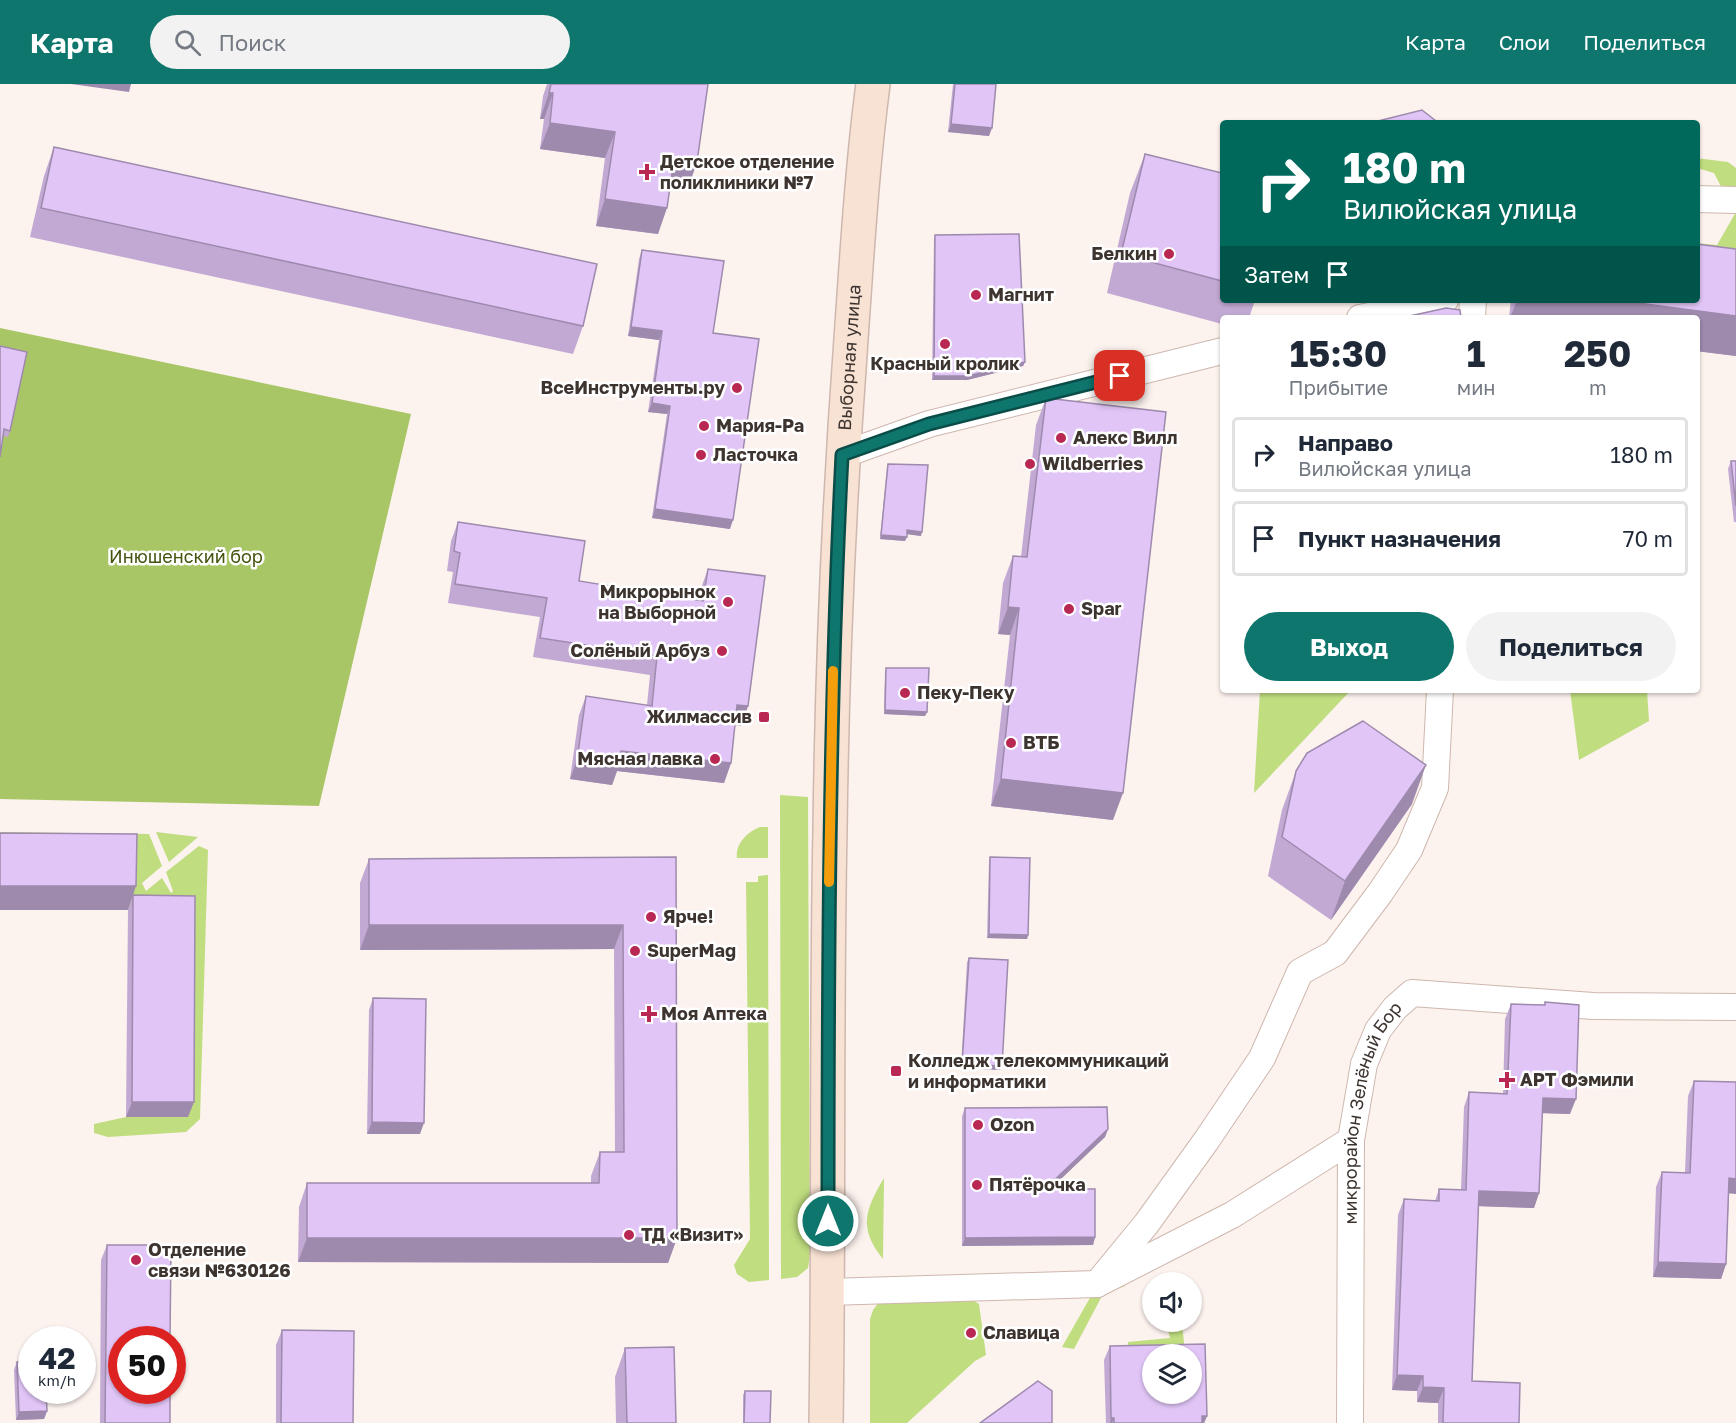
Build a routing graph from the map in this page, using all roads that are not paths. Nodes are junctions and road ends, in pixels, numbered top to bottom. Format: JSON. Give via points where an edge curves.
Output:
{"nodes":[{"id":1,"x":873,"y":84,"type":"edge"},
{"id":2,"x":1700,"y":199,"type":"edge"},
{"id":3,"x":1736,"y":200,"type":"edge"},
{"id":4,"x":1431,"y":303,"type":"edge"},
{"id":5,"x":1374,"y":315,"type":"edge"},
{"id":6,"x":1220,"y":351,"type":"edge"},
{"id":7,"x":842,"y":455,"type":"junction"},
{"id":8,"x":1440,"y":693,"type":"edge"},
{"id":9,"x":1736,"y":1007,"type":"edge"},
{"id":10,"x":1351,"y":1140,"type":"junction"},
{"id":11,"x":1097,"y":1284,"type":"junction"},
{"id":12,"x":828,"y":1292,"type":"junction"},
{"id":13,"x":826,"y":1423,"type":"edge"},
{"id":14,"x":1350,"y":1423,"type":"edge"}],
"edges":[{"from":1,"to":7,"type":"main road","name":"Выборная улица"},
{"from":2,"to":3,"type":"street"},
{"from":4,"to":5,"type":"street"},
{"from":6,"to":7,"type":"street","via":[[929,424]]},
{"from":7,"to":12,"type":"main road","name":"Выборная улица","via":[[830,830]]},
{"from":8,"to":11,"type":"street","via":[[1435,788],[1408,850],[1335,953],[1300,972],[1262,1058],[1154,1214]]},
{"from":9,"to":10,"type":"street","name":"микрорайон Зелёный Бор","via":[[1593,1006],[1412,993],[1378,1030],[1364,1064]]},
{"from":10,"to":11,"type":"street","via":[[1232,1215]]},
{"from":10,"to":14,"type":"street","name":"микрорайон Зелёный Бор"},
{"from":11,"to":12,"type":"street"},
{"from":12,"to":13,"type":"main road","name":"Выборная улица"}]}
